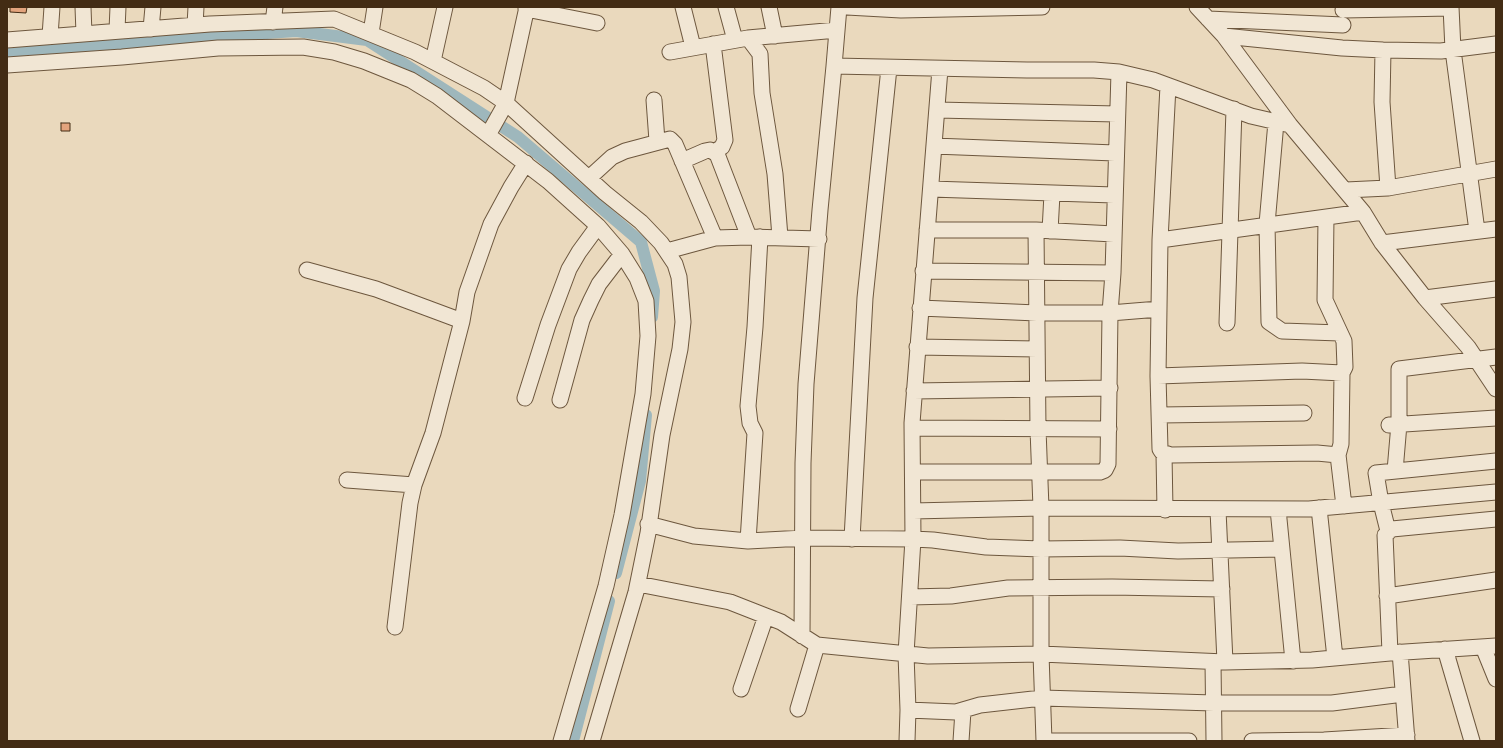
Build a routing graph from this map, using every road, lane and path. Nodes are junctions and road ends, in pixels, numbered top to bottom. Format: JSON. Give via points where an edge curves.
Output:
{"nodes":[{"id":1,"x":52,"y":7,"type":"edge"},
{"id":2,"x":83,"y":7,"type":"edge"},
{"id":3,"x":118,"y":7,"type":"edge"},
{"id":4,"x":153,"y":7,"type":"edge"},
{"id":5,"x":196,"y":7,"type":"edge"},
{"id":6,"x":375,"y":7,"type":"edge"},
{"id":7,"x":445,"y":7,"type":"edge"},
{"id":8,"x":683,"y":7,"type":"edge"},
{"id":9,"x":726,"y":7,"type":"edge"},
{"id":10,"x":769,"y":7,"type":"edge"},
{"id":11,"x":839,"y":7,"type":"edge"},
{"id":12,"x":847,"y":7,"type":"edge"},
{"id":13,"x":1042,"y":7,"type":"edge"},
{"id":14,"x":1197,"y":7,"type":"edge"},
{"id":15,"x":1451,"y":7,"type":"edge"},
{"id":16,"x":527,"y":8,"type":"edge"},
{"id":17,"x":335,"y":13,"type":"edge"},
{"id":18,"x":1343,"y":14,"type":"edge"},
{"id":19,"x":1208,"y":19,"type":"junction"},
{"id":20,"x":597,"y":23,"type":"dead end"},
{"id":21,"x":195,"y":25,"type":"junction"},
{"id":22,"x":277,"y":27,"type":"edge"},
{"id":23,"x":151,"y":28,"type":"junction"},
{"id":24,"x":117,"y":30,"type":"junction"},
{"id":25,"x":837,"y":30,"type":"junction"},
{"id":26,"x":371,"y":33,"type":"junction"},
{"id":27,"x":84,"y":34,"type":"junction"},
{"id":28,"x":50,"y":36,"type":"junction"},
{"id":29,"x":775,"y":36,"type":"junction"},
{"id":30,"x":1224,"y":36,"type":"junction"},
{"id":31,"x":741,"y":39,"type":"junction"},
{"id":32,"x":7,"y":40,"type":"edge"},
{"id":33,"x":713,"y":44,"type":"junction"},
{"id":34,"x":1496,"y":44,"type":"edge"},
{"id":35,"x":693,"y":47,"type":"junction"},
{"id":36,"x":1342,"y":48,"type":"junction"},
{"id":37,"x":1383,"y":50,"type":"junction"},
{"id":38,"x":1454,"y":50,"type":"junction"},
{"id":39,"x":670,"y":52,"type":"dead end"},
{"id":40,"x":433,"y":61,"type":"junction"},
{"id":41,"x":7,"y":65,"type":"edge"},
{"id":42,"x":834,"y":66,"type":"junction"},
{"id":43,"x":889,"y":68,"type":"junction"},
{"id":44,"x":940,"y":69,"type":"junction"},
{"id":45,"x":1118,"y":72,"type":"junction"},
{"id":46,"x":1168,"y":86,"type":"junction"},
{"id":47,"x":654,"y":100,"type":"dead end"},
{"id":48,"x":505,"y":107,"type":"junction"},
{"id":49,"x":937,"y":110,"type":"junction"},
{"id":50,"x":1234,"y":110,"type":"junction"},
{"id":51,"x":1117,"y":114,"type":"junction"},
{"id":52,"x":1283,"y":124,"type":"junction"},
{"id":53,"x":490,"y":131,"type":"junction"},
{"id":54,"x":657,"y":141,"type":"junction"},
{"id":55,"x":934,"y":146,"type":"junction"},
{"id":56,"x":714,"y":152,"type":"junction"},
{"id":57,"x":1116,"y":153,"type":"junction"},
{"id":58,"x":682,"y":161,"type":"junction"},
{"id":59,"x":526,"y":163,"type":"junction"},
{"id":60,"x":1496,"y":169,"type":"edge"},
{"id":61,"x":1470,"y":174,"type":"junction"},
{"id":62,"x":589,"y":178,"type":"junction"},
{"id":63,"x":1388,"y":188,"type":"junction"},
{"id":64,"x":931,"y":189,"type":"junction"},
{"id":65,"x":1346,"y":190,"type":"junction"},
{"id":66,"x":1052,"y":194,"type":"junction"},
{"id":67,"x":1114,"y":195,"type":"junction"},
{"id":68,"x":1363,"y":212,"type":"junction"},
{"id":69,"x":1326,"y":217,"type":"junction"},
{"id":70,"x":1267,"y":224,"type":"junction"},
{"id":71,"x":598,"y":226,"type":"junction"},
{"id":72,"x":1230,"y":229,"type":"junction"},
{"id":73,"x":1496,"y":229,"type":"edge"},
{"id":74,"x":927,"y":230,"type":"junction"},
{"id":75,"x":1043,"y":230,"type":"junction"},
{"id":76,"x":1477,"y":231,"type":"junction"},
{"id":77,"x":1114,"y":234,"type":"junction"},
{"id":78,"x":755,"y":237,"type":"junction"},
{"id":79,"x":780,"y":237,"type":"junction"},
{"id":80,"x":715,"y":238,"type":"junction"},
{"id":81,"x":819,"y":239,"type":"junction"},
{"id":82,"x":1160,"y":240,"type":"junction"},
{"id":83,"x":1382,"y":243,"type":"junction"},
{"id":84,"x":667,"y":251,"type":"junction"},
{"id":85,"x":622,"y":254,"type":"junction"},
{"id":86,"x":307,"y":270,"type":"dead end"},
{"id":87,"x":923,"y":271,"type":"junction"},
{"id":88,"x":1036,"y":273,"type":"junction"},
{"id":89,"x":1113,"y":273,"type":"junction"},
{"id":90,"x":1496,"y":289,"type":"edge"},
{"id":91,"x":1425,"y":298,"type":"junction"},
{"id":92,"x":920,"y":308,"type":"junction"},
{"id":93,"x":1159,"y":309,"type":"junction"},
{"id":94,"x":1037,"y":312,"type":"junction"},
{"id":95,"x":1110,"y":313,"type":"junction"},
{"id":96,"x":462,"y":321,"type":"junction"},
{"id":97,"x":1227,"y":323,"type":"dead end"},
{"id":98,"x":1340,"y":333,"type":"junction"},
{"id":99,"x":917,"y":347,"type":"junction"},
{"id":100,"x":1037,"y":348,"type":"junction"},
{"id":101,"x":1496,"y":357,"type":"edge"},
{"id":102,"x":1477,"y":359,"type":"junction"},
{"id":103,"x":1342,"y":373,"type":"junction"},
{"id":104,"x":1158,"y":376,"type":"junction"},
{"id":105,"x":1110,"y":388,"type":"junction"},
{"id":106,"x":1496,"y":389,"type":"edge"},
{"id":107,"x":1038,"y":390,"type":"junction"},
{"id":108,"x":914,"y":391,"type":"junction"},
{"id":109,"x":525,"y":398,"type":"dead end"},
{"id":110,"x":560,"y":400,"type":"dead end"},
{"id":111,"x":1304,"y":413,"type":"dead end"},
{"id":112,"x":1160,"y":415,"type":"junction"},
{"id":113,"x":1496,"y":418,"type":"edge"},
{"id":114,"x":1394,"y":425,"type":"junction"},
{"id":115,"x":912,"y":428,"type":"junction"},
{"id":116,"x":1038,"y":429,"type":"junction"},
{"id":117,"x":1109,"y":429,"type":"junction"},
{"id":118,"x":1164,"y":454,"type":"junction"},
{"id":119,"x":1338,"y":455,"type":"junction"},
{"id":120,"x":1496,"y":461,"type":"edge"},
{"id":121,"x":1395,"y":471,"type":"junction"},
{"id":122,"x":912,"y":472,"type":"junction"},
{"id":123,"x":1039,"y":472,"type":"junction"},
{"id":124,"x":347,"y":480,"type":"dead end"},
{"id":125,"x":414,"y":485,"type":"junction"},
{"id":126,"x":1496,"y":492,"type":"edge"},
{"id":127,"x":1381,"y":503,"type":"junction"},
{"id":128,"x":1344,"y":506,"type":"junction"},
{"id":129,"x":1041,"y":508,"type":"junction"},
{"id":130,"x":1319,"y":508,"type":"junction"},
{"id":131,"x":1278,"y":509,"type":"junction"},
{"id":132,"x":1165,"y":510,"type":"junction"},
{"id":133,"x":1218,"y":510,"type":"junction"},
{"id":134,"x":913,"y":511,"type":"junction"},
{"id":135,"x":1496,"y":519,"type":"edge"},
{"id":136,"x":648,"y":524,"type":"junction"},
{"id":137,"x":1388,"y":531,"type":"junction"},
{"id":138,"x":804,"y":538,"type":"junction"},
{"id":139,"x":852,"y":539,"type":"junction"},
{"id":140,"x":913,"y":539,"type":"junction"},
{"id":141,"x":748,"y":541,"type":"junction"},
{"id":142,"x":1041,"y":549,"type":"junction"},
{"id":143,"x":1282,"y":549,"type":"junction"},
{"id":144,"x":1220,"y":551,"type":"junction"},
{"id":145,"x":1496,"y":580,"type":"edge"},
{"id":146,"x":638,"y":584,"type":"junction"},
{"id":147,"x":1042,"y":588,"type":"junction"},
{"id":148,"x":1222,"y":589,"type":"junction"},
{"id":149,"x":1387,"y":596,"type":"junction"},
{"id":150,"x":910,"y":597,"type":"junction"},
{"id":151,"x":766,"y":616,"type":"junction"},
{"id":152,"x":395,"y":627,"type":"dead end"},
{"id":153,"x":802,"y":636,"type":"junction"},
{"id":154,"x":817,"y":645,"type":"junction"},
{"id":155,"x":1490,"y":646,"type":"edge"},
{"id":156,"x":1445,"y":649,"type":"junction"},
{"id":157,"x":1395,"y":652,"type":"junction"},
{"id":158,"x":906,"y":654,"type":"junction"},
{"id":159,"x":1041,"y":654,"type":"junction"},
{"id":160,"x":1335,"y":658,"type":"junction"},
{"id":161,"x":1293,"y":661,"type":"junction"},
{"id":162,"x":1219,"y":662,"type":"junction"},
{"id":163,"x":1496,"y":680,"type":"edge"},
{"id":164,"x":741,"y":689,"type":"dead end"},
{"id":165,"x":1403,"y":694,"type":"junction"},
{"id":166,"x":1042,"y":698,"type":"junction"},
{"id":167,"x":1214,"y":702,"type":"junction"},
{"id":168,"x":798,"y":709,"type":"dead end"},
{"id":169,"x":908,"y":710,"type":"junction"},
{"id":170,"x":963,"y":711,"type":"junction"},
{"id":171,"x":1407,"y":738,"type":"edge"},
{"id":172,"x":561,"y":741,"type":"edge"},
{"id":173,"x":592,"y":741,"type":"edge"},
{"id":174,"x":906,"y":741,"type":"edge"},
{"id":175,"x":961,"y":741,"type":"edge"},
{"id":176,"x":1189,"y":741,"type":"edge"},
{"id":177,"x":1214,"y":741,"type":"edge"},
{"id":178,"x":1252,"y":741,"type":"edge"},
{"id":179,"x":1472,"y":741,"type":"edge"}],
"edges":[{"from":1,"to":28,"type":"street"},
{"from":2,"to":27,"type":"street"},
{"from":3,"to":24,"type":"street"},
{"from":4,"to":23,"type":"street"},
{"from":5,"to":21,"type":"street"},
{"from":6,"to":26,"type":"street"},
{"from":7,"to":40,"type":"street"},
{"from":8,"to":35,"type":"street"},
{"from":9,"to":31,"type":"street"},
{"from":10,"to":29,"type":"street"},
{"from":11,"to":25,"type":"street"},
{"from":12,"to":13,"type":"street","via":[[901,10]]},
{"from":14,"to":19,"type":"street"},
{"from":15,"to":18,"type":"street"},
{"from":15,"to":38,"type":"street"},
{"from":16,"to":20,"type":"street"},
{"from":16,"to":48,"type":"street"},
{"from":17,"to":22,"type":"street"},
{"from":17,"to":26,"type":"street"},
{"from":18,"to":19,"type":"street"},
{"from":18,"to":36,"type":"street"},
{"from":19,"to":30,"type":"street"},
{"from":21,"to":22,"type":"street"},
{"from":21,"to":23,"type":"street"},
{"from":22,"to":41,"type":"street","via":[[218,48]]},
{"from":22,"to":53,"type":"street","via":[[303,47],[334,52],[391,71],[437,96]]},
{"from":23,"to":24,"type":"street"},
{"from":24,"to":27,"type":"street"},
{"from":25,"to":29,"type":"street"},
{"from":25,"to":42,"type":"street"},
{"from":26,"to":40,"type":"street"},
{"from":27,"to":28,"type":"street"},
{"from":28,"to":32,"type":"street"},
{"from":29,"to":31,"type":"street"},
{"from":30,"to":36,"type":"street"},
{"from":30,"to":52,"type":"street"},
{"from":31,"to":33,"type":"street"},
{"from":31,"to":79,"type":"street","via":[[760,54],[762,93],[775,174]]},
{"from":33,"to":35,"type":"street"},
{"from":33,"to":56,"type":"street","via":[[725,140],[722,147]]},
{"from":34,"to":38,"type":"street"},
{"from":35,"to":39,"type":"street"},
{"from":36,"to":37,"type":"street"},
{"from":37,"to":38,"type":"street"},
{"from":37,"to":63,"type":"street","via":[[1382,102]]},
{"from":38,"to":61,"type":"street"},
{"from":40,"to":48,"type":"street","via":[[484,88]]},
{"from":42,"to":43,"type":"street"},
{"from":42,"to":81,"type":"street"},
{"from":43,"to":44,"type":"street"},
{"from":43,"to":139,"type":"street","via":[[865,298]]},
{"from":44,"to":45,"type":"street"},
{"from":44,"to":49,"type":"street"},
{"from":45,"to":46,"type":"street","via":[[1134,74]]},
{"from":45,"to":51,"type":"street"},
{"from":46,"to":50,"type":"street"},
{"from":46,"to":82,"type":"street"},
{"from":47,"to":54,"type":"street"},
{"from":48,"to":53,"type":"street"},
{"from":48,"to":62,"type":"street"},
{"from":49,"to":51,"type":"street"},
{"from":49,"to":55,"type":"street"},
{"from":50,"to":52,"type":"street"},
{"from":50,"to":72,"type":"street"},
{"from":51,"to":57,"type":"street"},
{"from":52,"to":65,"type":"street"},
{"from":52,"to":70,"type":"street"},
{"from":53,"to":59,"type":"street"},
{"from":54,"to":58,"type":"street","via":[[672,140]]},
{"from":54,"to":62,"type":"street","via":[[612,157]]},
{"from":55,"to":57,"type":"street"},
{"from":55,"to":64,"type":"street"},
{"from":56,"to":58,"type":"street","via":[[705,151]]},
{"from":56,"to":78,"type":"street"},
{"from":57,"to":67,"type":"street"},
{"from":58,"to":80,"type":"street"},
{"from":59,"to":71,"type":"street"},
{"from":59,"to":96,"type":"street","via":[[491,224],[467,292]]},
{"from":60,"to":61,"type":"street"},
{"from":61,"to":63,"type":"street"},
{"from":61,"to":76,"type":"street"},
{"from":62,"to":84,"type":"street","via":[[641,222]]},
{"from":63,"to":65,"type":"street"},
{"from":64,"to":66,"type":"street"},
{"from":64,"to":74,"type":"street"},
{"from":65,"to":68,"type":"street"},
{"from":66,"to":67,"type":"street"},
{"from":66,"to":75,"type":"street"},
{"from":67,"to":77,"type":"street"},
{"from":68,"to":69,"type":"street"},
{"from":68,"to":83,"type":"street"},
{"from":69,"to":70,"type":"street"},
{"from":69,"to":98,"type":"street","via":[[1325,300]]},
{"from":70,"to":72,"type":"street"},
{"from":70,"to":98,"type":"street","via":[[1269,322],[1282,331]]},
{"from":71,"to":85,"type":"street"},
{"from":71,"to":109,"type":"street","via":[[569,269]]},
{"from":72,"to":82,"type":"street"},
{"from":72,"to":97,"type":"street"},
{"from":73,"to":76,"type":"street"},
{"from":74,"to":75,"type":"street"},
{"from":74,"to":87,"type":"street"},
{"from":75,"to":77,"type":"street"},
{"from":75,"to":88,"type":"street"},
{"from":76,"to":83,"type":"street"},
{"from":77,"to":89,"type":"street"},
{"from":78,"to":79,"type":"street"},
{"from":78,"to":80,"type":"street"},
{"from":78,"to":141,"type":"street","via":[[755,327],[748,406],[750,423],[755,433]]},
{"from":79,"to":81,"type":"street"},
{"from":80,"to":84,"type":"street"},
{"from":81,"to":138,"type":"street","via":[[806,384]]},
{"from":82,"to":93,"type":"street"},
{"from":83,"to":91,"type":"street"},
{"from":84,"to":136,"type":"street","via":[[679,277],[683,322],[677,369],[662,435]]},
{"from":85,"to":110,"type":"street","via":[[590,300]]},
{"from":85,"to":172,"type":"street","via":[[637,278],[646,302],[648,336],[643,394],[608,578]]},
{"from":86,"to":96,"type":"street","via":[[376,289]]},
{"from":87,"to":88,"type":"street"},
{"from":87,"to":92,"type":"street"},
{"from":88,"to":89,"type":"street"},
{"from":88,"to":94,"type":"street"},
{"from":89,"to":95,"type":"street"},
{"from":90,"to":91,"type":"street"},
{"from":91,"to":102,"type":"street"},
{"from":92,"to":94,"type":"street"},
{"from":92,"to":99,"type":"street"},
{"from":93,"to":95,"type":"street"},
{"from":93,"to":104,"type":"street"},
{"from":94,"to":95,"type":"street"},
{"from":94,"to":100,"type":"street"},
{"from":95,"to":105,"type":"street"},
{"from":96,"to":125,"type":"street","via":[[433,433]]},
{"from":98,"to":103,"type":"street","via":[[1344,341],[1345,367]]},
{"from":99,"to":100,"type":"street"},
{"from":99,"to":108,"type":"street"},
{"from":100,"to":107,"type":"street"},
{"from":101,"to":102,"type":"street"},
{"from":102,"to":106,"type":"street"},
{"from":102,"to":114,"type":"street","via":[[1399,369]]},
{"from":103,"to":104,"type":"street","via":[[1302,371]]},
{"from":103,"to":119,"type":"street","via":[[1341,444]]},
{"from":104,"to":112,"type":"street"},
{"from":105,"to":107,"type":"street"},
{"from":105,"to":117,"type":"street"},
{"from":107,"to":108,"type":"street"},
{"from":107,"to":116,"type":"street"},
{"from":108,"to":115,"type":"street"},
{"from":111,"to":112,"type":"street"},
{"from":112,"to":118,"type":"street","via":[[1160,449]]},
{"from":113,"to":114,"type":"street"},
{"from":114,"to":121,"type":"street"},
{"from":115,"to":116,"type":"street"},
{"from":115,"to":122,"type":"street"},
{"from":116,"to":117,"type":"street"},
{"from":116,"to":123,"type":"street"},
{"from":117,"to":123,"type":"street","via":[[1108,464],[1105,470]]},
{"from":118,"to":119,"type":"street"},
{"from":118,"to":132,"type":"street"},
{"from":119,"to":128,"type":"street"},
{"from":120,"to":121,"type":"street"},
{"from":121,"to":127,"type":"street","via":[[1376,473]]},
{"from":122,"to":123,"type":"street"},
{"from":122,"to":134,"type":"street"},
{"from":123,"to":129,"type":"street"},
{"from":124,"to":125,"type":"street"},
{"from":125,"to":152,"type":"street"},
{"from":126,"to":127,"type":"street"},
{"from":127,"to":128,"type":"street"},
{"from":127,"to":137,"type":"street"},
{"from":128,"to":130,"type":"street"},
{"from":129,"to":132,"type":"street"},
{"from":129,"to":134,"type":"street"},
{"from":129,"to":142,"type":"street"},
{"from":130,"to":131,"type":"street"},
{"from":130,"to":160,"type":"street"},
{"from":131,"to":133,"type":"street"},
{"from":131,"to":143,"type":"street"},
{"from":132,"to":133,"type":"street"},
{"from":133,"to":144,"type":"street"},
{"from":134,"to":140,"type":"street"},
{"from":135,"to":137,"type":"street"},
{"from":136,"to":141,"type":"street","via":[[694,536]]},
{"from":136,"to":146,"type":"street"},
{"from":137,"to":149,"type":"street","via":[[1384,541]]},
{"from":138,"to":139,"type":"street"},
{"from":138,"to":141,"type":"street"},
{"from":138,"to":153,"type":"street"},
{"from":139,"to":140,"type":"street"},
{"from":140,"to":142,"type":"street"},
{"from":140,"to":150,"type":"street"},
{"from":142,"to":144,"type":"street"},
{"from":142,"to":147,"type":"street"},
{"from":143,"to":144,"type":"street"},
{"from":143,"to":161,"type":"street"},
{"from":144,"to":148,"type":"street"},
{"from":145,"to":149,"type":"street"},
{"from":146,"to":151,"type":"street","via":[[730,602]]},
{"from":146,"to":173,"type":"street"},
{"from":147,"to":148,"type":"street"},
{"from":147,"to":150,"type":"street","via":[[1008,588],[951,596]]},
{"from":147,"to":159,"type":"street"},
{"from":148,"to":162,"type":"street"},
{"from":149,"to":157,"type":"street"},
{"from":150,"to":158,"type":"street"},
{"from":151,"to":153,"type":"street","via":[[781,622]]},
{"from":151,"to":164,"type":"street"},
{"from":153,"to":154,"type":"street"},
{"from":154,"to":158,"type":"street"},
{"from":154,"to":168,"type":"street"},
{"from":155,"to":156,"type":"street"},
{"from":155,"to":163,"type":"street"},
{"from":156,"to":157,"type":"street"},
{"from":156,"to":179,"type":"street"},
{"from":157,"to":160,"type":"street"},
{"from":157,"to":165,"type":"street"},
{"from":158,"to":159,"type":"street"},
{"from":158,"to":169,"type":"street"},
{"from":159,"to":162,"type":"street"},
{"from":159,"to":166,"type":"street"},
{"from":160,"to":161,"type":"street"},
{"from":161,"to":162,"type":"street"},
{"from":162,"to":167,"type":"street"},
{"from":165,"to":167,"type":"street","via":[[1332,703]]},
{"from":165,"to":171,"type":"street"},
{"from":166,"to":167,"type":"street"},
{"from":166,"to":170,"type":"street","via":[[980,705]]},
{"from":166,"to":176,"type":"street","via":[[1044,741]]},
{"from":167,"to":177,"type":"street"},
{"from":169,"to":170,"type":"street"},
{"from":169,"to":174,"type":"street"},
{"from":170,"to":175,"type":"street"},
{"from":171,"to":178,"type":"street"}]}
